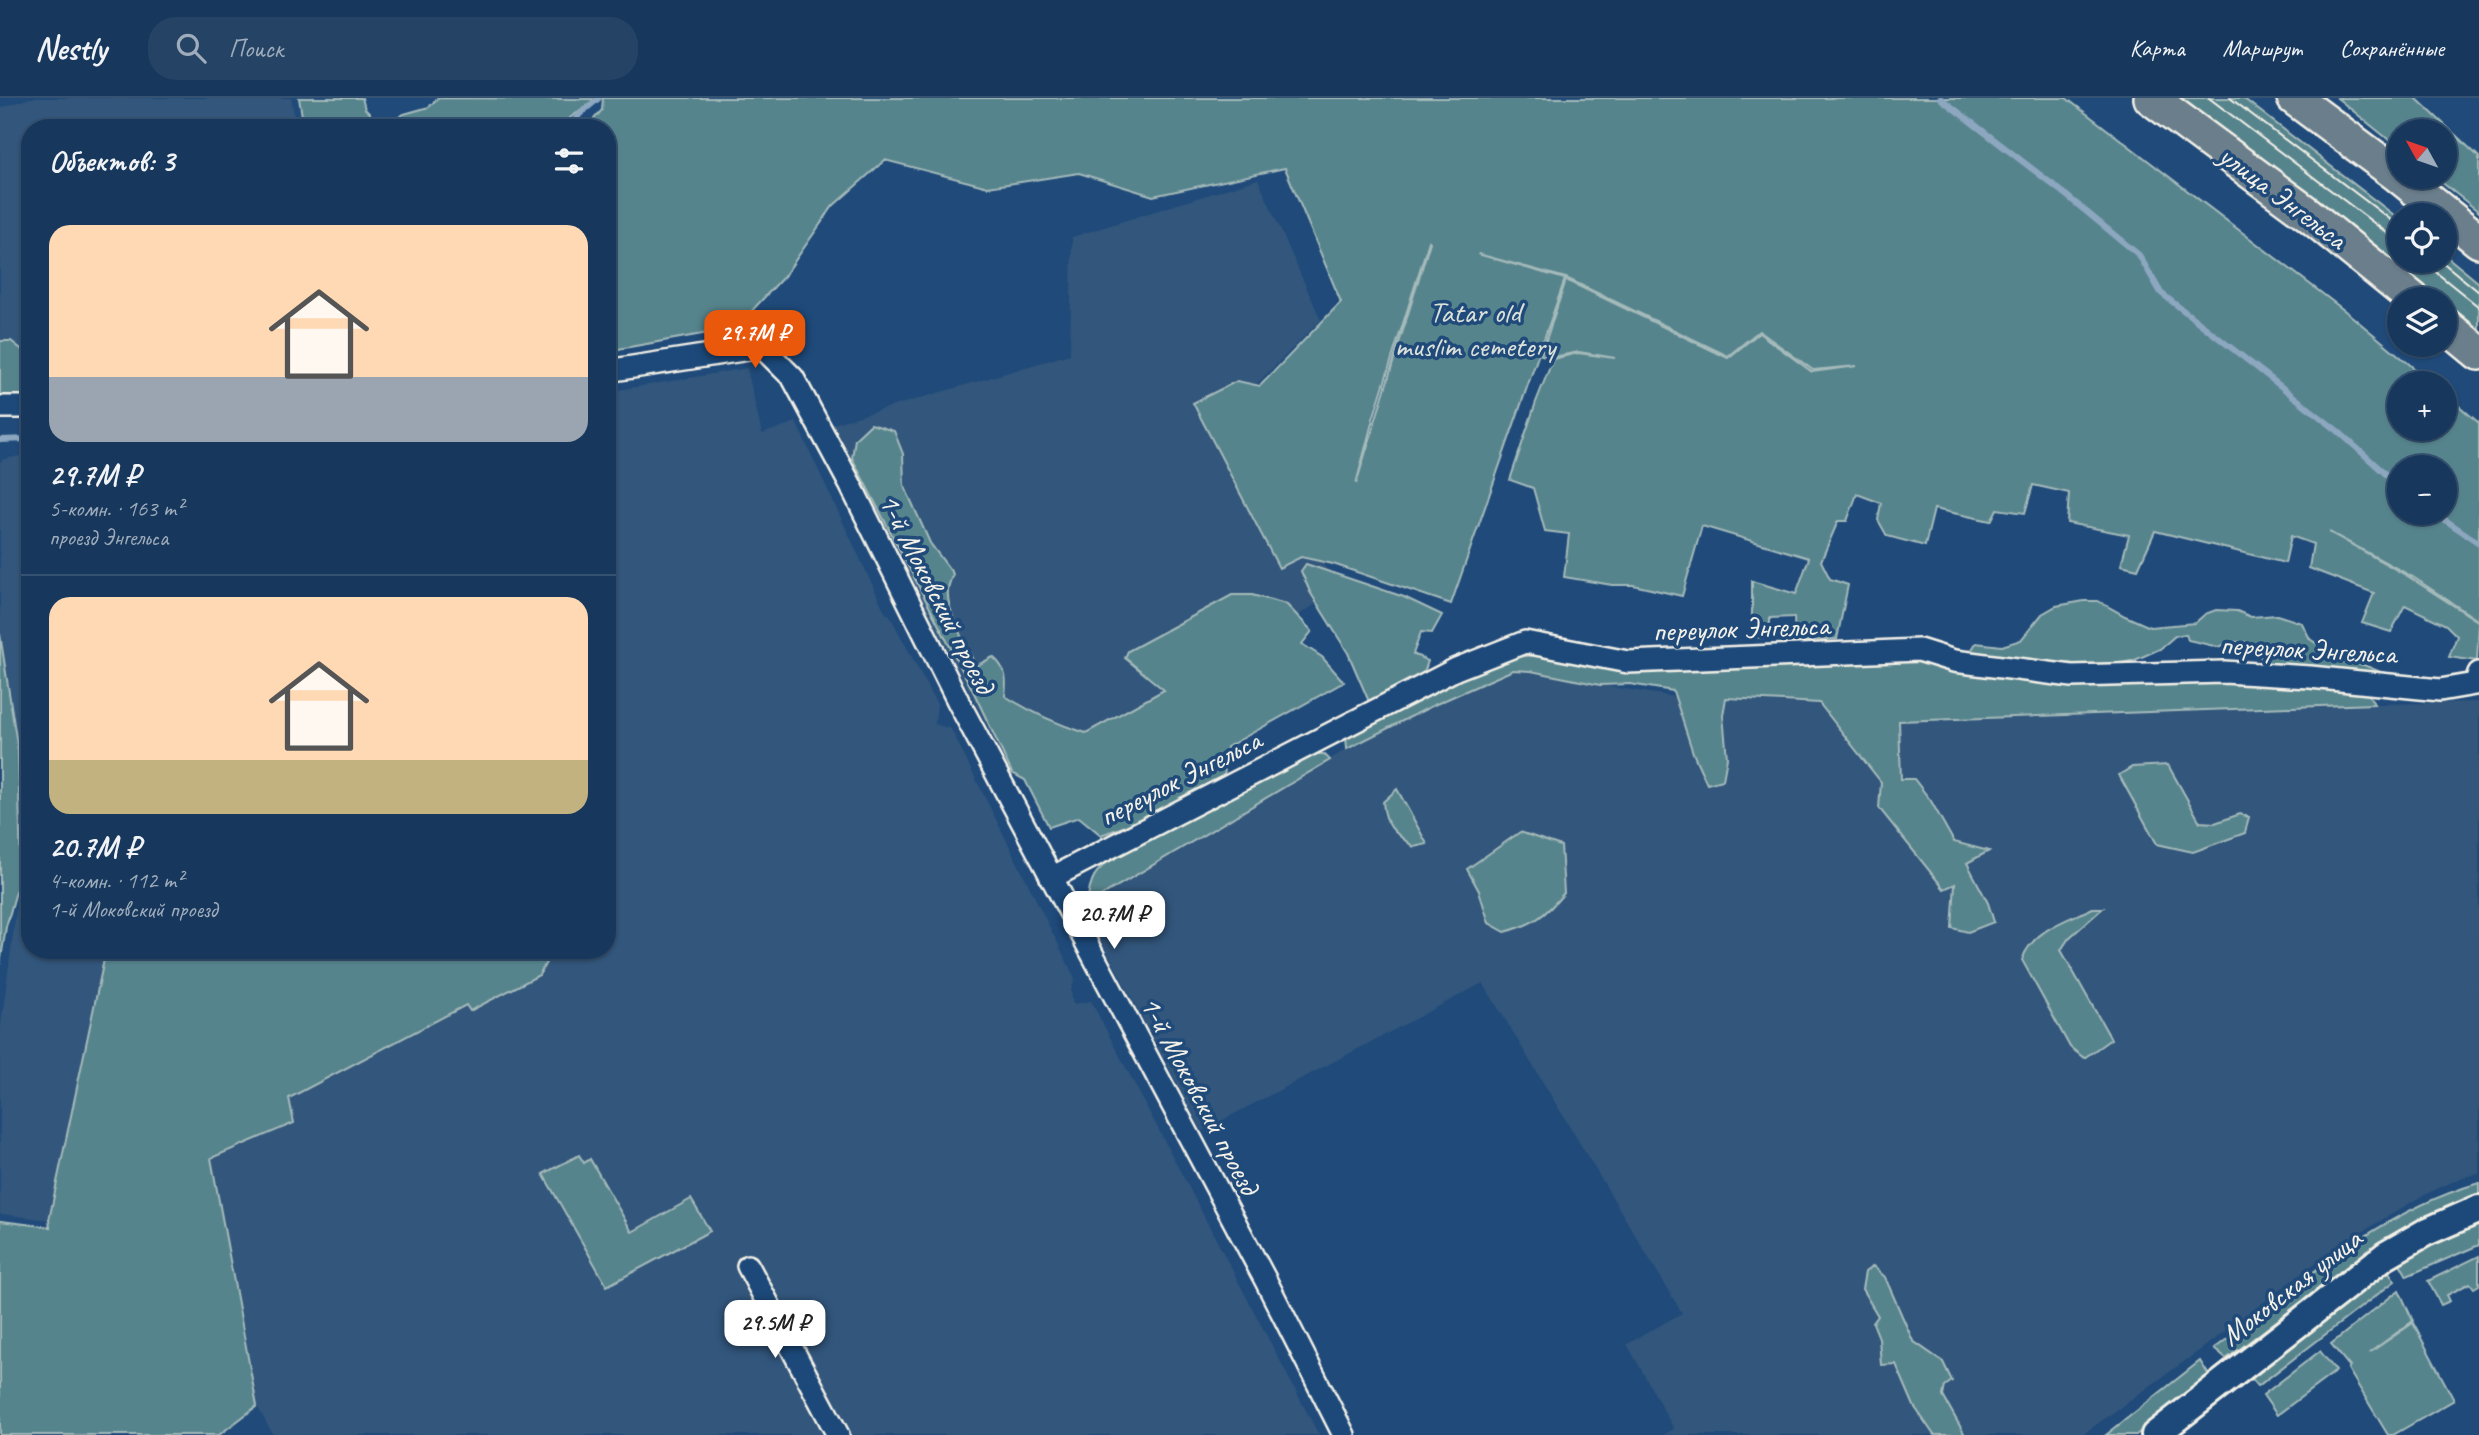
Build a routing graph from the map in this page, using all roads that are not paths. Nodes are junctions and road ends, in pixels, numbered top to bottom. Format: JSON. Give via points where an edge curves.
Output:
{"nodes":[{"id":1,"x":2151,"y":98,"type":"edge"},
{"id":2,"x":2294,"y":98,"type":"edge"},
{"id":3,"x":2387,"y":166,"type":"edge"},
{"id":4,"x":2416,"y":189,"type":"edge"},
{"id":5,"x":2479,"y":241,"type":"edge"},
{"id":6,"x":2398,"y":287,"type":"edge"},
{"id":7,"x":2457,"y":335,"type":"edge"},
{"id":8,"x":2479,"y":353,"type":"edge"},
{"id":9,"x":616,"y":370,"type":"edge"},
{"id":10,"x":0,"y":407,"type":"edge"},
{"id":11,"x":21,"y":407,"type":"edge"},
{"id":12,"x":2479,"y":673,"type":"edge"},
{"id":13,"x":1051,"y":878,"type":"junction"},
{"id":14,"x":2479,"y":1209,"type":"edge"},
{"id":15,"x":748,"y":1266,"type":"dead end"},
{"id":16,"x":838,"y":1435,"type":"edge"},
{"id":17,"x":1344,"y":1435,"type":"edge"},
{"id":18,"x":2155,"y":1435,"type":"edge"}],
"edges":[{"from":1,"to":6,"type":"main road","name":"улица Энгельса"},
{"from":2,"to":3,"type":"main road"},
{"from":4,"to":5,"type":"main road"},
{"from":7,"to":8,"type":"main road"},
{"from":9,"to":13,"type":"street","name":"1-й Моковский проезд","via":[[762,347],[793,379]]},
{"from":10,"to":11,"type":"street"},
{"from":12,"to":13,"type":"street","name":"переулок Энгельса","via":[[2475,684],[2440,690],[2224,673],[2072,676],[1954,661],[1919,650],[1628,662],[1525,642],[1456,669]]},
{"from":13,"to":17,"type":"street","name":"1-й Моковский проезд"},
{"from":14,"to":18,"type":"street","name":"Моковская улица","via":[[2386,1255]]},
{"from":15,"to":16,"type":"street"}]}
